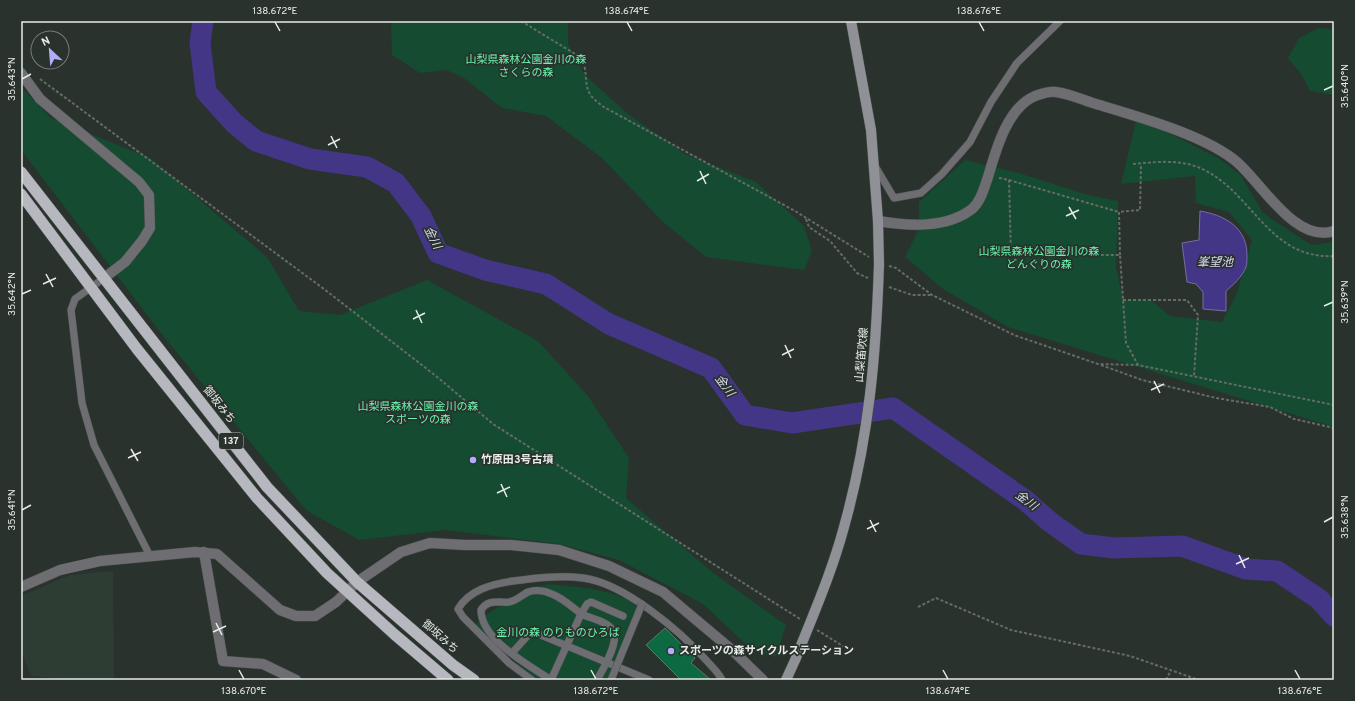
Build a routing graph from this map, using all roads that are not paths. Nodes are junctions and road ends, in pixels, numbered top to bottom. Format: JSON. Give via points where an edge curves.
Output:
{"nodes":[{"id":1,"x":851,"y":21,"type":"edge"},
{"id":2,"x":1060,"y":21,"type":"edge"},
{"id":3,"x":21,"y":73,"type":"edge"},
{"id":4,"x":875,"y":166,"type":"junction"},
{"id":5,"x":21,"y":172,"type":"edge"},
{"id":6,"x":21,"y":194,"type":"edge"},
{"id":7,"x":878,"y":221,"type":"junction"},
{"id":8,"x":1334,"y":231,"type":"edge"},
{"id":9,"x":104,"y":278,"type":"junction"},
{"id":10,"x":91,"y":287,"type":"junction"},
{"id":11,"x":204,"y":552,"type":"junction"},
{"id":12,"x":150,"y":556,"type":"junction"},
{"id":13,"x":357,"y":582,"type":"junction"},
{"id":14,"x":21,"y":587,"type":"edge"},
{"id":15,"x":348,"y":592,"type":"junction"},
{"id":16,"x":642,"y":604,"type":"junction"},
{"id":17,"x":581,"y":614,"type":"junction"},
{"id":18,"x":624,"y":616,"type":"dead end"},
{"id":19,"x":568,"y":646,"type":"junction"},
{"id":20,"x":512,"y":653,"type":"junction"},
{"id":21,"x":607,"y":662,"type":"junction"},
{"id":22,"x":296,"y":680,"type":"edge"},
{"id":23,"x":448,"y":680,"type":"edge"},
{"id":24,"x":474,"y":680,"type":"edge"},
{"id":25,"x":532,"y":680,"type":"edge"},
{"id":26,"x":551,"y":680,"type":"edge"},
{"id":27,"x":597,"y":680,"type":"edge"},
{"id":28,"x":611,"y":680,"type":"edge"},
{"id":29,"x":649,"y":680,"type":"edge"},
{"id":30,"x":722,"y":680,"type":"edge"},
{"id":31,"x":763,"y":680,"type":"edge"},
{"id":32,"x":786,"y":680,"type":"edge"}],
"edges":[{"from":1,"to":4,"type":"main road","name":"山梨笛吹線"},
{"from":2,"to":4,"type":"lane","via":[[1017,63],[991,102],[970,142],[921,193],[894,198]]},
{"from":3,"to":9,"type":"street","via":[[40,99],[138,182],[149,195],[150,228],[125,262]]},
{"from":4,"to":7,"type":"main road","name":"山梨笛吹線"},
{"from":5,"to":9,"type":"highway","name":"御坂みち","number":"137"},
{"from":6,"to":10,"type":"highway","number":"137"},
{"from":7,"to":8,"type":"street","via":[[904,225],[932,223],[958,217],[973,208],[980,198],[1012,116],[1021,104],[1031,98],[1054,92],[1122,111],[1211,146],[1238,162],[1285,214],[1302,228],[1316,232]]},
{"from":7,"to":32,"type":"main road","name":"山梨笛吹線","bridge":true,"via":[[879,264],[873,373],[868,418],[856,481],[833,563]]},
{"from":9,"to":10,"type":"lane"},
{"from":9,"to":13,"type":"highway","name":"御坂みち","number":"137","via":[[267,487]]},
{"from":10,"to":12,"type":"lane","via":[[74,299],[71,310],[82,404],[94,445]]},
{"from":10,"to":15,"type":"highway","number":"137","via":[[142,356],[257,498]]},
{"from":11,"to":12,"type":"street"},
{"from":11,"to":15,"type":"street","via":[[217,554],[274,606],[296,616],[315,616]]},
{"from":11,"to":22,"type":"street","via":[[223,661],[263,664]]},
{"from":12,"to":14,"type":"street","via":[[100,561],[60,570]]},
{"from":13,"to":15,"type":"street"},
{"from":13,"to":24,"type":"highway","name":"御坂みち","number":"137"},
{"from":13,"to":31,"type":"street","via":[[401,552],[430,543],[511,545],[559,550],[609,566],[663,592],[732,650]]},
{"from":15,"to":23,"type":"highway","number":"137"},
{"from":16,"to":25,"type":"lane","via":[[610,586],[584,578],[539,577],[495,584],[470,595],[458,609],[463,617],[510,663]]},
{"from":16,"to":28,"type":"lane","bridge":true},
{"from":16,"to":30,"type":"lane","via":[[667,621],[686,639]]},
{"from":17,"to":18,"type":"lane","via":[[591,602]]},
{"from":17,"to":19,"type":"lane"},
{"from":17,"to":20,"type":"lane","via":[[567,602],[542,590],[528,592],[511,602],[484,604],[481,610],[484,624],[504,648]]},
{"from":17,"to":21,"type":"lane","via":[[611,628],[615,634]]},
{"from":19,"to":20,"type":"lane","via":[[531,632]]},
{"from":19,"to":21,"type":"lane"},
{"from":19,"to":26,"type":"lane"},
{"from":20,"to":26,"type":"lane"},
{"from":21,"to":27,"type":"lane"},
{"from":21,"to":29,"type":"lane"}]}
